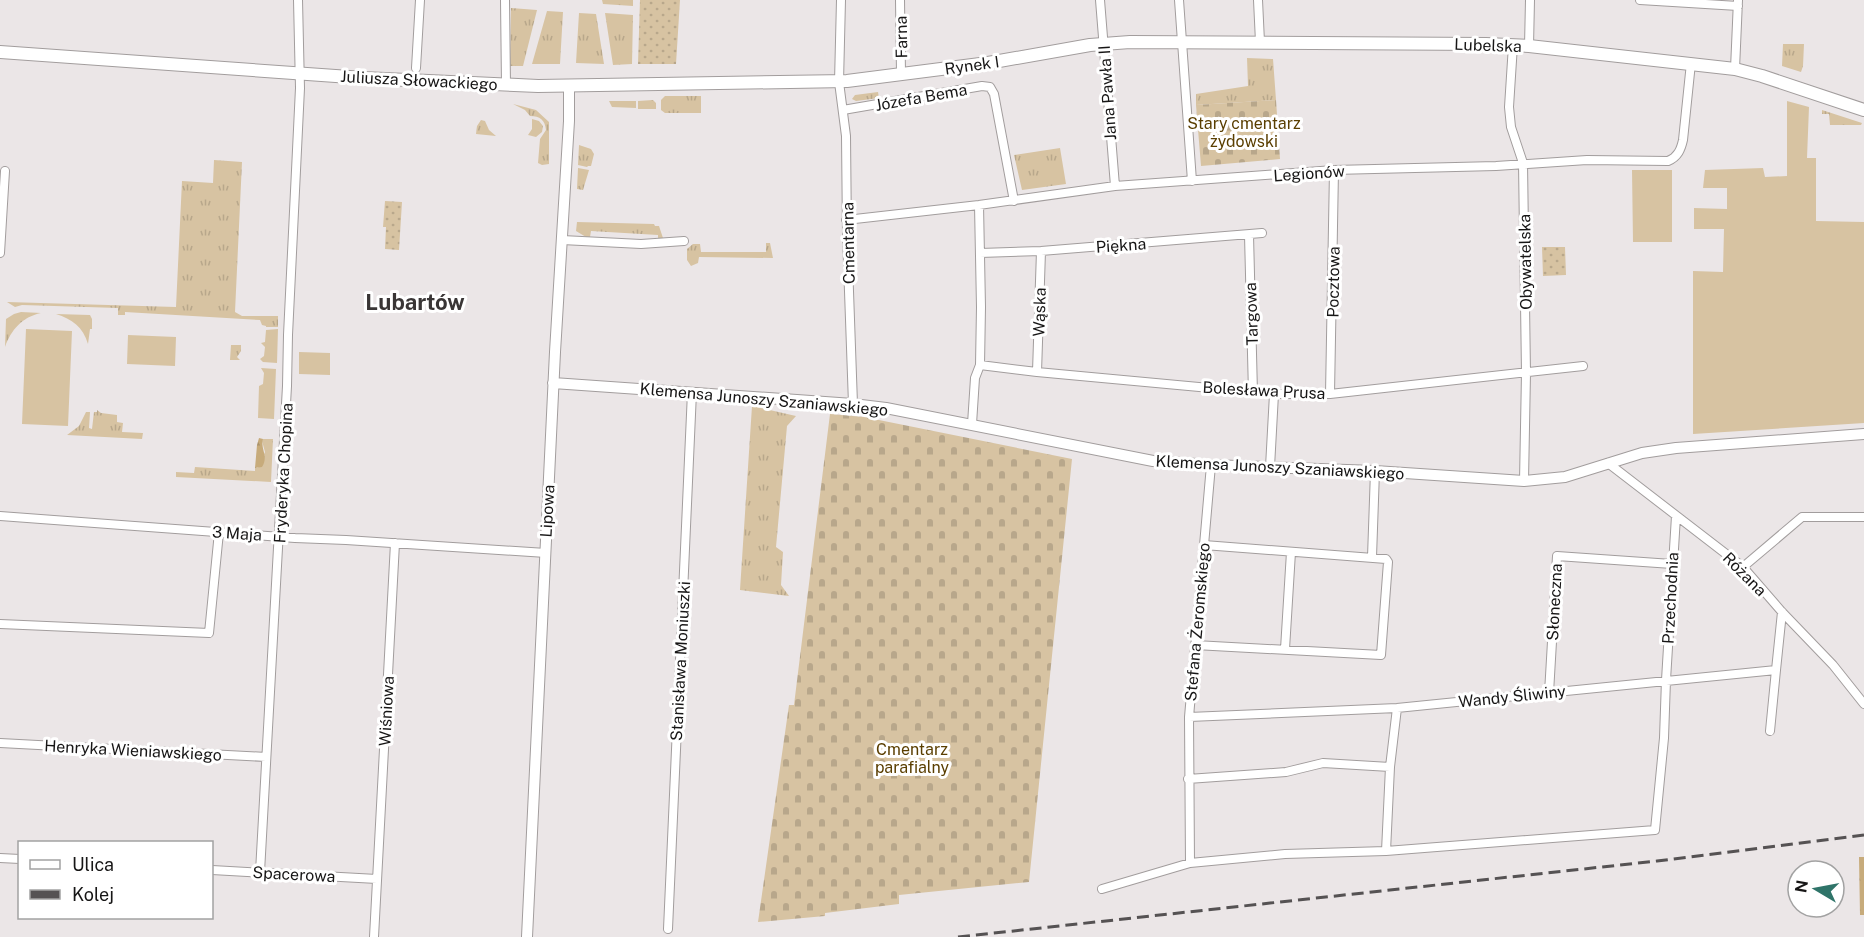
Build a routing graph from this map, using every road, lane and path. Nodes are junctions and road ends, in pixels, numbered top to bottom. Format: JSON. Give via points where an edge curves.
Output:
{"nodes":[{"id":1,"x":298,"y":0,"type":"edge"},
{"id":2,"x":420,"y":0,"type":"edge"},
{"id":3,"x":505,"y":0,"type":"edge"},
{"id":4,"x":841,"y":0,"type":"edge"},
{"id":5,"x":900,"y":0,"type":"edge"},
{"id":6,"x":1100,"y":0,"type":"edge"},
{"id":7,"x":1179,"y":0,"type":"edge"},
{"id":8,"x":1258,"y":0,"type":"edge"},
{"id":9,"x":1530,"y":0,"type":"edge"},
{"id":10,"x":1640,"y":0,"type":"edge"},
{"id":11,"x":1738,"y":3,"type":"edge"},
{"id":12,"x":1181,"y":41,"type":"junction"},
{"id":13,"x":1260,"y":42,"type":"junction"},
{"id":14,"x":1104,"y":44,"type":"junction"},
{"id":15,"x":1513,"y":45,"type":"junction"},
{"id":16,"x":1529,"y":46,"type":"junction"},
{"id":17,"x":0,"y":52,"type":"edge"},
{"id":18,"x":1691,"y":63,"type":"junction"},
{"id":19,"x":416,"y":68,"type":"dead end"},
{"id":20,"x":1735,"y":69,"type":"junction"},
{"id":21,"x":300,"y":73,"type":"junction"},
{"id":22,"x":902,"y":73,"type":"junction"},
{"id":23,"x":839,"y":82,"type":"junction"},
{"id":24,"x":506,"y":85,"type":"junction"},
{"id":25,"x":569,"y":86,"type":"junction"},
{"id":26,"x":843,"y":110,"type":"junction"},
{"id":27,"x":1864,"y":110,"type":"edge"},
{"id":28,"x":1523,"y":163,"type":"junction"},
{"id":29,"x":1334,"y":170,"type":"junction"},
{"id":30,"x":5,"y":171,"type":"dead end"},
{"id":31,"x":1192,"y":181,"type":"junction"},
{"id":32,"x":1114,"y":186,"type":"junction"},
{"id":33,"x":1014,"y":201,"type":"junction"},
{"id":34,"x":979,"y":205,"type":"junction"},
{"id":35,"x":846,"y":220,"type":"junction"},
{"id":36,"x":1262,"y":233,"type":"dead end"},
{"id":37,"x":1249,"y":235,"type":"junction"},
{"id":38,"x":562,"y":240,"type":"junction"},
{"id":39,"x":684,"y":241,"type":"dead end"},
{"id":40,"x":1041,"y":251,"type":"junction"},
{"id":41,"x":0,"y":253,"type":"edge"},
{"id":42,"x":980,"y":253,"type":"junction"},
{"id":43,"x":980,"y":365,"type":"junction"},
{"id":44,"x":1583,"y":366,"type":"dead end"},
{"id":45,"x":1037,"y":372,"type":"junction"},
{"id":46,"x":1526,"y":373,"type":"junction"},
{"id":47,"x":553,"y":382,"type":"junction"},
{"id":48,"x":692,"y":392,"type":"junction"},
{"id":49,"x":1253,"y":393,"type":"junction"},
{"id":50,"x":1274,"y":394,"type":"junction"},
{"id":51,"x":1330,"y":394,"type":"junction"},
{"id":52,"x":853,"y":404,"type":"junction"},
{"id":53,"x":972,"y":424,"type":"junction"},
{"id":54,"x":1864,"y":434,"type":"edge"},
{"id":55,"x":1608,"y":463,"type":"junction"},
{"id":56,"x":1211,"y":465,"type":"junction"},
{"id":57,"x":1270,"y":467,"type":"junction"},
{"id":58,"x":1375,"y":471,"type":"junction"},
{"id":59,"x":1524,"y":481,"type":"junction"},
{"id":60,"x":0,"y":516,"type":"edge"},
{"id":61,"x":1676,"y":516,"type":"junction"},
{"id":62,"x":1864,"y":517,"type":"edge"},
{"id":63,"x":219,"y":532,"type":"junction"},
{"id":64,"x":280,"y":537,"type":"junction"},
{"id":65,"x":395,"y":543,"type":"junction"},
{"id":66,"x":1204,"y":545,"type":"junction"},
{"id":67,"x":1291,"y":552,"type":"junction"},
{"id":68,"x":546,"y":553,"type":"junction"},
{"id":69,"x":1372,"y":557,"type":"junction"},
{"id":70,"x":1672,"y":564,"type":"junction"},
{"id":71,"x":1743,"y":567,"type":"junction"},
{"id":72,"x":1782,"y":612,"type":"junction"},
{"id":73,"x":0,"y":624,"type":"edge"},
{"id":74,"x":1196,"y":645,"type":"junction"},
{"id":75,"x":1286,"y":650,"type":"junction"},
{"id":76,"x":1776,"y":670,"type":"junction"},
{"id":77,"x":1666,"y":680,"type":"junction"},
{"id":78,"x":1549,"y":693,"type":"junction"},
{"id":79,"x":1864,"y":704,"type":"edge"},
{"id":80,"x":1397,"y":708,"type":"junction"},
{"id":81,"x":1189,"y":717,"type":"junction"},
{"id":82,"x":1770,"y":731,"type":"dead end"},
{"id":83,"x":0,"y":743,"type":"edge"},
{"id":84,"x":266,"y":757,"type":"junction"},
{"id":85,"x":1390,"y":767,"type":"junction"},
{"id":86,"x":1188,"y":779,"type":"junction"},
{"id":87,"x":1386,"y":851,"type":"junction"},
{"id":88,"x":0,"y":858,"type":"edge"},
{"id":89,"x":18,"y":859,"type":"edge"},
{"id":90,"x":1190,"y":863,"type":"junction"},
{"id":91,"x":213,"y":870,"type":"edge"},
{"id":92,"x":260,"y":872,"type":"junction"},
{"id":93,"x":377,"y":879,"type":"junction"},
{"id":94,"x":1102,"y":889,"type":"dead end"},
{"id":95,"x":668,"y":929,"type":"dead end"},
{"id":96,"x":374,"y":937,"type":"edge"},
{"id":97,"x":527,"y":937,"type":"edge"}],
"edges":[{"from":1,"to":21,"type":"street","name":"Fryderyka Chopina"},
{"from":2,"to":19,"type":"street"},
{"from":3,"to":24,"type":"street"},
{"from":4,"to":23,"type":"street","name":"Cmentarna"},
{"from":5,"to":22,"type":"street","name":"Farna"},
{"from":6,"to":14,"type":"street","name":"Jana Pawła II"},
{"from":7,"to":12,"type":"street"},
{"from":8,"to":13,"type":"street"},
{"from":9,"to":16,"type":"street"},
{"from":10,"to":11,"type":"street"},
{"from":11,"to":20,"type":"street"},
{"from":12,"to":13,"type":"main road","name":"Lubelska"},
{"from":12,"to":14,"type":"main road","name":"Lubelska"},
{"from":12,"to":31,"type":"street"},
{"from":13,"to":15,"type":"main road","name":"Lubelska"},
{"from":14,"to":22,"type":"main road","name":"Rynek I"},
{"from":14,"to":32,"type":"street","name":"Jana Pawła II"},
{"from":15,"to":16,"type":"main road","name":"Lubelska"},
{"from":15,"to":28,"type":"street","name":"Obywatelska","via":[[1509,107]]},
{"from":16,"to":18,"type":"main road","name":"Lubelska"},
{"from":17,"to":21,"type":"main road","name":"Juliusza Słowackiego"},
{"from":18,"to":20,"type":"main road","name":"Lubelska"},
{"from":18,"to":28,"type":"street","name":"Legionów","via":[[1682,147],[1674,159]]},
{"from":20,"to":27,"type":"main road","name":"Lubelska"},
{"from":21,"to":24,"type":"main road","name":"Juliusza Słowackiego"},
{"from":21,"to":64,"type":"street","name":"Fryderyka Chopina"},
{"from":22,"to":23,"type":"main road","name":"Rynek I"},
{"from":23,"to":25,"type":"main road","name":"Juliusza Słowackiego"},
{"from":23,"to":26,"type":"street","name":"Cmentarna"},
{"from":24,"to":25,"type":"main road","name":"Juliusza Słowackiego"},
{"from":25,"to":38,"type":"street","name":"Lipowa"},
{"from":26,"to":33,"type":"street","name":"Józefa Bema","via":[[990,87]]},
{"from":26,"to":35,"type":"street","name":"Cmentarna"},
{"from":28,"to":29,"type":"street","name":"Legionów"},
{"from":28,"to":46,"type":"street","name":"Obywatelska"},
{"from":29,"to":31,"type":"street","name":"Legionów"},
{"from":29,"to":51,"type":"street","name":"Pocztowa"},
{"from":30,"to":41,"type":"street"},
{"from":31,"to":32,"type":"street","name":"Legionów"},
{"from":32,"to":33,"type":"street","name":"Legionów"},
{"from":33,"to":34,"type":"street","name":"Legionów"},
{"from":34,"to":35,"type":"street","name":"Legionów"},
{"from":34,"to":42,"type":"street"},
{"from":35,"to":52,"type":"street","name":"Cmentarna"},
{"from":36,"to":37,"type":"street","name":"Piękna"},
{"from":37,"to":40,"type":"street","name":"Piękna"},
{"from":37,"to":49,"type":"street","name":"Targowa"},
{"from":38,"to":39,"type":"street","via":[[641,244]]},
{"from":38,"to":47,"type":"street","name":"Lipowa"},
{"from":40,"to":42,"type":"street","name":"Piękna"},
{"from":40,"to":45,"type":"street","name":"Wąska"},
{"from":42,"to":43,"type":"street"},
{"from":43,"to":45,"type":"street","name":"Bolesława Prusa"},
{"from":43,"to":53,"type":"street","via":[[975,378]]},
{"from":44,"to":46,"type":"street","name":"Bolesława Prusa"},
{"from":45,"to":49,"type":"street","name":"Bolesława Prusa"},
{"from":46,"to":51,"type":"street","name":"Bolesława Prusa"},
{"from":46,"to":59,"type":"street","name":"Obywatelska"},
{"from":47,"to":48,"type":"street","name":"Klemensa Junoszy Szaniawskiego"},
{"from":47,"to":68,"type":"street","name":"Lipowa"},
{"from":48,"to":52,"type":"street","name":"Klemensa Junoszy Szaniawskiego"},
{"from":48,"to":95,"type":"street","name":"Stanisława Moniuszki"},
{"from":49,"to":50,"type":"street","name":"Bolesława Prusa"},
{"from":50,"to":51,"type":"street","name":"Bolesława Prusa"},
{"from":50,"to":57,"type":"street"},
{"from":52,"to":53,"type":"street","name":"Klemensa Junoszy Szaniawskiego"},
{"from":53,"to":56,"type":"street","name":"Klemensa Junoszy Szaniawskiego","via":[[1153,461]]},
{"from":54,"to":55,"type":"street","name":"Klemensa Junoszy Szaniawskiego","via":[[1676,447]]},
{"from":55,"to":59,"type":"street","name":"Klemensa Junoszy Szaniawskiego","via":[[1565,477]]},
{"from":55,"to":61,"type":"street","name":"Różana"},
{"from":56,"to":57,"type":"street","name":"Klemensa Junoszy Szaniawskiego"},
{"from":56,"to":66,"type":"street","name":"Stefana Żeromskiego"},
{"from":57,"to":58,"type":"street","name":"Klemensa Junoszy Szaniawskiego"},
{"from":58,"to":59,"type":"street","name":"Klemensa Junoszy Szaniawskiego"},
{"from":58,"to":69,"type":"street"},
{"from":60,"to":63,"type":"street","name":"3 Maja"},
{"from":61,"to":70,"type":"street","name":"Przechodnia"},
{"from":61,"to":71,"type":"street","name":"Różana"},
{"from":62,"to":71,"type":"street","via":[[1802,518]]},
{"from":63,"to":64,"type":"street","name":"3 Maja"},
{"from":63,"to":73,"type":"street","via":[[209,633]]},
{"from":64,"to":65,"type":"street","name":"3 Maja"},
{"from":64,"to":84,"type":"street","name":"Fryderyka Chopina"},
{"from":65,"to":68,"type":"street","name":"3 Maja"},
{"from":65,"to":93,"type":"street","name":"Wiśniowa"},
{"from":66,"to":67,"type":"street"},
{"from":66,"to":74,"type":"street","name":"Stefana Żeromskiego"},
{"from":67,"to":69,"type":"street"},
{"from":67,"to":75,"type":"street"},
{"from":68,"to":97,"type":"street","name":"Lipowa"},
{"from":69,"to":75,"type":"street","via":[[1388,562],[1381,655]]},
{"from":70,"to":77,"type":"street","name":"Przechodnia"},
{"from":70,"to":78,"type":"street","name":"Słoneczna","via":[[1557,556]]},
{"from":71,"to":72,"type":"street","name":"Różana"},
{"from":72,"to":76,"type":"street"},
{"from":72,"to":79,"type":"street","name":"Różana"},
{"from":74,"to":75,"type":"street"},
{"from":74,"to":81,"type":"street","name":"Stefana Żeromskiego"},
{"from":76,"to":77,"type":"street","name":"Wandy Śliwiny"},
{"from":76,"to":82,"type":"street"},
{"from":77,"to":78,"type":"street","name":"Wandy Śliwiny"},
{"from":77,"to":87,"type":"street","name":"Przechodnia","via":[[1655,830]]},
{"from":78,"to":80,"type":"street","name":"Wandy Śliwiny"},
{"from":80,"to":81,"type":"street","name":"Wandy Śliwiny"},
{"from":80,"to":85,"type":"street"},
{"from":81,"to":86,"type":"street","name":"Stefana Żeromskiego"},
{"from":83,"to":84,"type":"street","name":"Henryka Wieniawskiego"},
{"from":84,"to":92,"type":"street","name":"Fryderyka Chopina"},
{"from":85,"to":86,"type":"street","via":[[1323,763],[1286,772]]},
{"from":85,"to":87,"type":"street"},
{"from":86,"to":90,"type":"street","name":"Stefana Żeromskiego"},
{"from":87,"to":90,"type":"street","via":[[1285,854]]},
{"from":88,"to":89,"type":"street"},
{"from":90,"to":94,"type":"street"},
{"from":91,"to":92,"type":"street","name":"Spacerowa"},
{"from":92,"to":93,"type":"street","name":"Spacerowa"},
{"from":93,"to":96,"type":"street","name":"Wiśniowa"}]}
